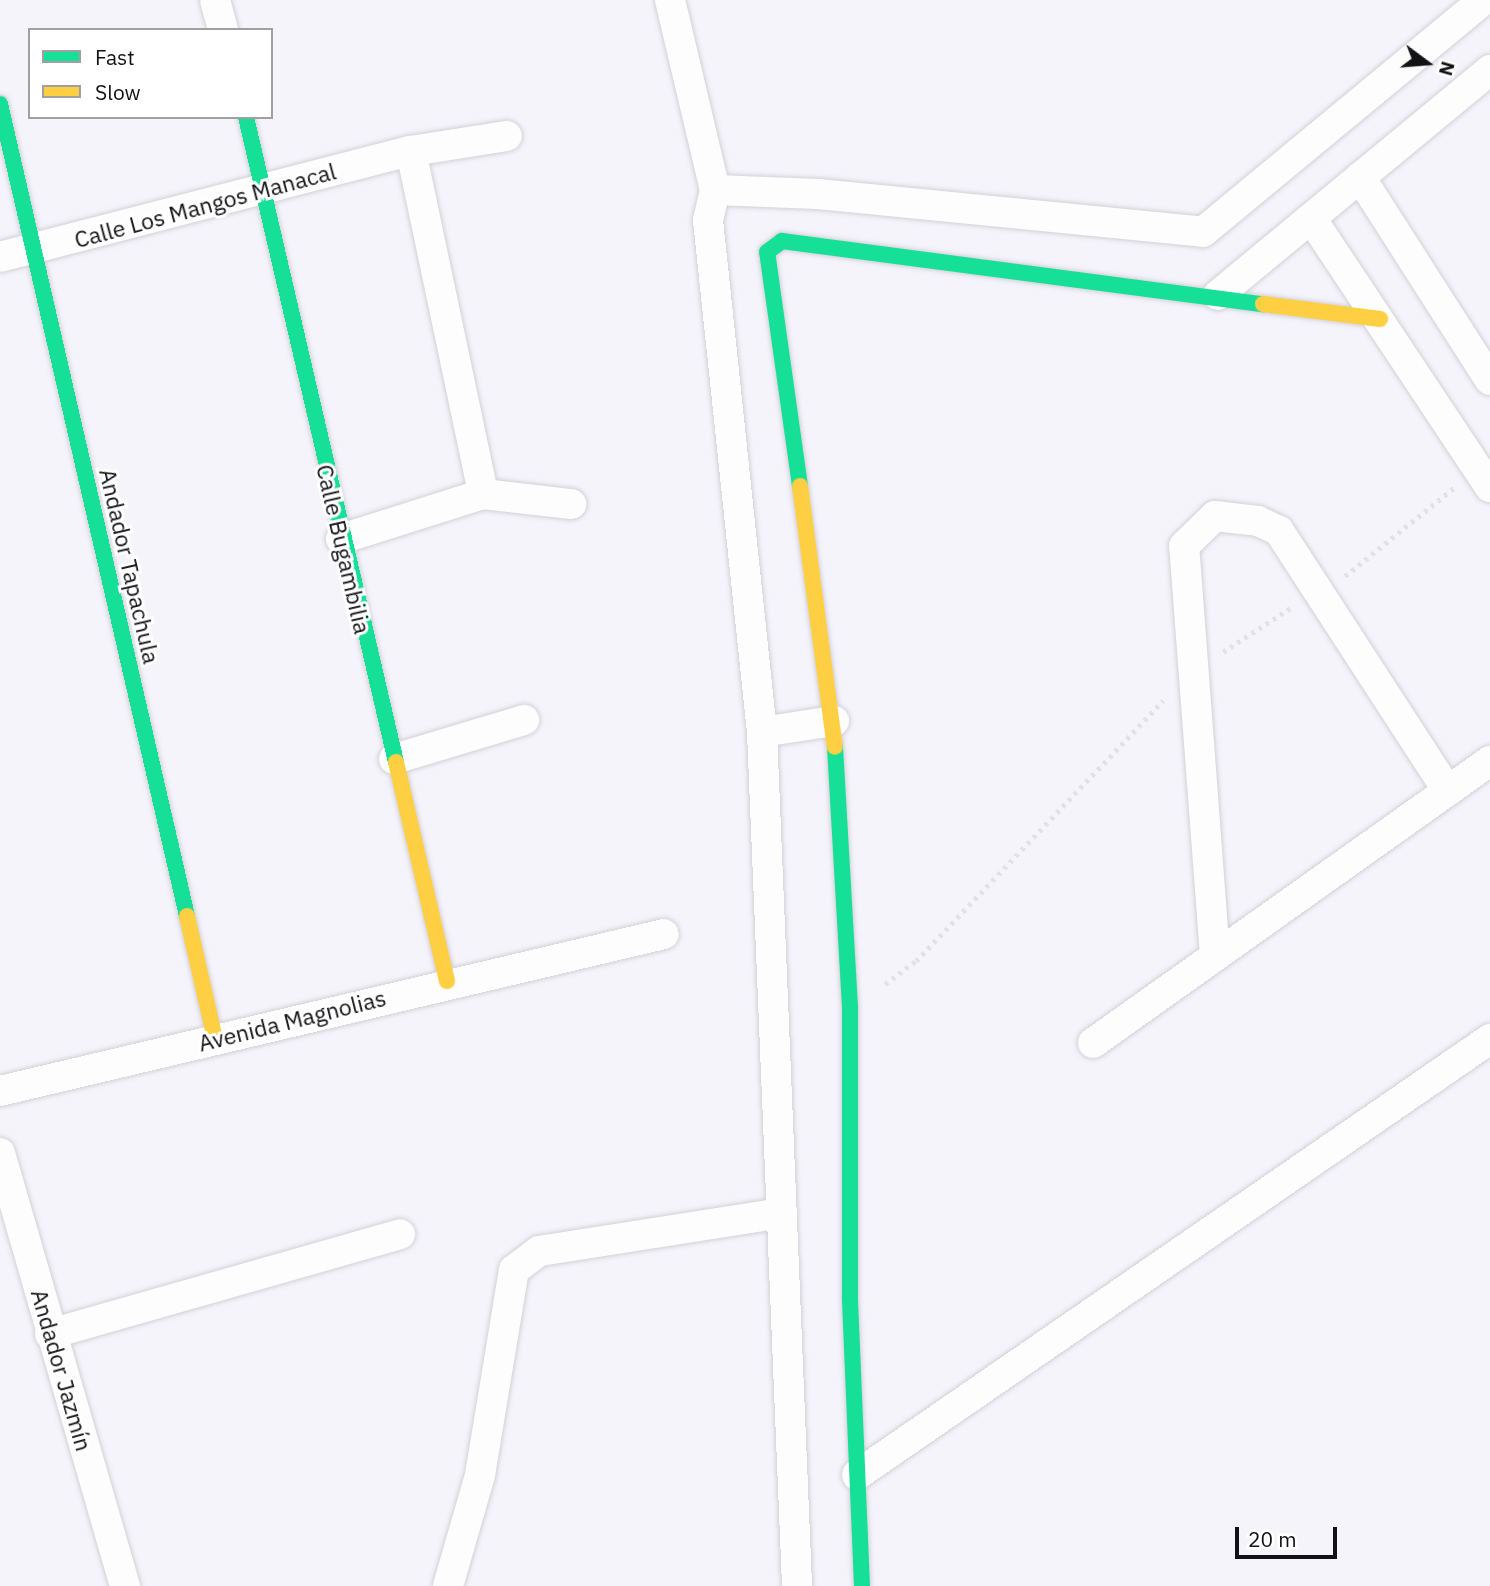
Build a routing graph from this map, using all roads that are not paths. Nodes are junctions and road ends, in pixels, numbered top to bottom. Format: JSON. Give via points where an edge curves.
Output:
{"nodes":[{"id":1,"x":215,"y":0,"type":"edge"},
{"id":2,"x":670,"y":0,"type":"edge"},
{"id":3,"x":1483,"y":0,"type":"edge"},
{"id":4,"x":222,"y":28,"type":"edge"},
{"id":5,"x":1490,"y":70,"type":"edge"},
{"id":6,"x":0,"y":104,"type":"edge"},
{"id":7,"x":247,"y":119,"type":"edge"},
{"id":8,"x":507,"y":136,"type":"dead end"},
{"id":9,"x":411,"y":151,"type":"junction"},
{"id":10,"x":1360,"y":177,"type":"junction"},
{"id":11,"x":265,"y":189,"type":"junction"},
{"id":12,"x":715,"y":190,"type":"junction"},
{"id":13,"x":1311,"y":218,"type":"junction"},
{"id":14,"x":35,"y":250,"type":"junction"},
{"id":15,"x":0,"y":257,"type":"edge"},
{"id":16,"x":1219,"y":295,"type":"junction"},
{"id":17,"x":1380,"y":319,"type":"junction"},
{"id":18,"x":1490,"y":380,"type":"edge"},
{"id":19,"x":1483,"y":477,"type":"edge"},
{"id":20,"x":483,"y":494,"type":"junction"},
{"id":21,"x":571,"y":504,"type":"dead end"},
{"id":22,"x":341,"y":539,"type":"junction"},
{"id":23,"x":524,"y":720,"type":"dead end"},
{"id":24,"x":834,"y":721,"type":"junction"},
{"id":25,"x":762,"y":732,"type":"junction"},
{"id":26,"x":394,"y":759,"type":"junction"},
{"id":27,"x":1490,"y":761,"type":"edge"},
{"id":28,"x":1448,"y":791,"type":"junction"},
{"id":29,"x":664,"y":934,"type":"dead end"},
{"id":30,"x":1215,"y":956,"type":"junction"},
{"id":31,"x":447,"y":981,"type":"junction"},
{"id":32,"x":215,"y":1039,"type":"junction"},
{"id":33,"x":1490,"y":1039,"type":"edge"},
{"id":34,"x":1093,"y":1043,"type":"dead end"},
{"id":35,"x":0,"y":1091,"type":"edge"},
{"id":36,"x":0,"y":1153,"type":"edge"},
{"id":37,"x":782,"y":1213,"type":"junction"},
{"id":38,"x":400,"y":1234,"type":"dead end"},
{"id":39,"x":50,"y":1334,"type":"junction"},
{"id":40,"x":857,"y":1475,"type":"junction"},
{"id":41,"x":125,"y":1586,"type":"edge"},
{"id":42,"x":448,"y":1586,"type":"edge"},
{"id":43,"x":797,"y":1586,"type":"edge"},
{"id":44,"x":862,"y":1586,"type":"edge"}],
"edges":[{"from":1,"to":4,"type":"street"},
{"from":2,"to":12,"type":"street"},
{"from":3,"to":12,"type":"street","via":[[1203,232],[818,194]]},
{"from":5,"to":10,"type":"street"},
{"from":6,"to":14,"type":"street","name":"Andador Tapachula"},
{"from":7,"to":11,"type":"street","name":"Calle Bugambilia"},
{"from":8,"to":9,"type":"street","name":"Calle Los Mangos Manacal"},
{"from":9,"to":11,"type":"street","name":"Calle Los Mangos Manacal"},
{"from":9,"to":20,"type":"street"},
{"from":10,"to":13,"type":"street"},
{"from":10,"to":18,"type":"street"},
{"from":11,"to":14,"type":"street","name":"Calle Los Mangos Manacal"},
{"from":11,"to":22,"type":"street","name":"Calle Bugambilia"},
{"from":12,"to":25,"type":"street","via":[[708,220]]},
{"from":13,"to":16,"type":"street"},
{"from":13,"to":17,"type":"street"},
{"from":14,"to":15,"type":"street","name":"Calle Los Mangos Manacal"},
{"from":14,"to":32,"type":"street","name":"Andador Tapachula"},
{"from":16,"to":17,"type":"street"},
{"from":16,"to":24,"type":"street","via":[[782,241],[767,252]]},
{"from":17,"to":19,"type":"street"},
{"from":20,"to":21,"type":"street"},
{"from":20,"to":22,"type":"street"},
{"from":22,"to":26,"type":"street","name":"Calle Bugambilia"},
{"from":23,"to":26,"type":"street"},
{"from":24,"to":25,"type":"street"},
{"from":24,"to":40,"type":"street","via":[[850,1007]]},
{"from":25,"to":37,"type":"street"},
{"from":26,"to":31,"type":"street","name":"Calle Bugambilia"},
{"from":27,"to":28,"type":"street"},
{"from":28,"to":30,"type":"street"},
{"from":28,"to":30,"type":"street","via":[[1279,531],[1258,521],[1214,516],[1184,546]]},
{"from":29,"to":31,"type":"street","name":"Avenida Magnolias"},
{"from":30,"to":34,"type":"street"},
{"from":31,"to":32,"type":"street","name":"Avenida Magnolias"},
{"from":32,"to":35,"type":"street","name":"Avenida Magnolias"},
{"from":33,"to":40,"type":"street"},
{"from":36,"to":39,"type":"street","name":"Andador Jazmín"},
{"from":37,"to":42,"type":"street","via":[[539,1251],[514,1270],[480,1475]]},
{"from":37,"to":43,"type":"street"},
{"from":38,"to":39,"type":"street"},
{"from":39,"to":41,"type":"street","name":"Andador Jazmín"},
{"from":40,"to":44,"type":"street"}]}
